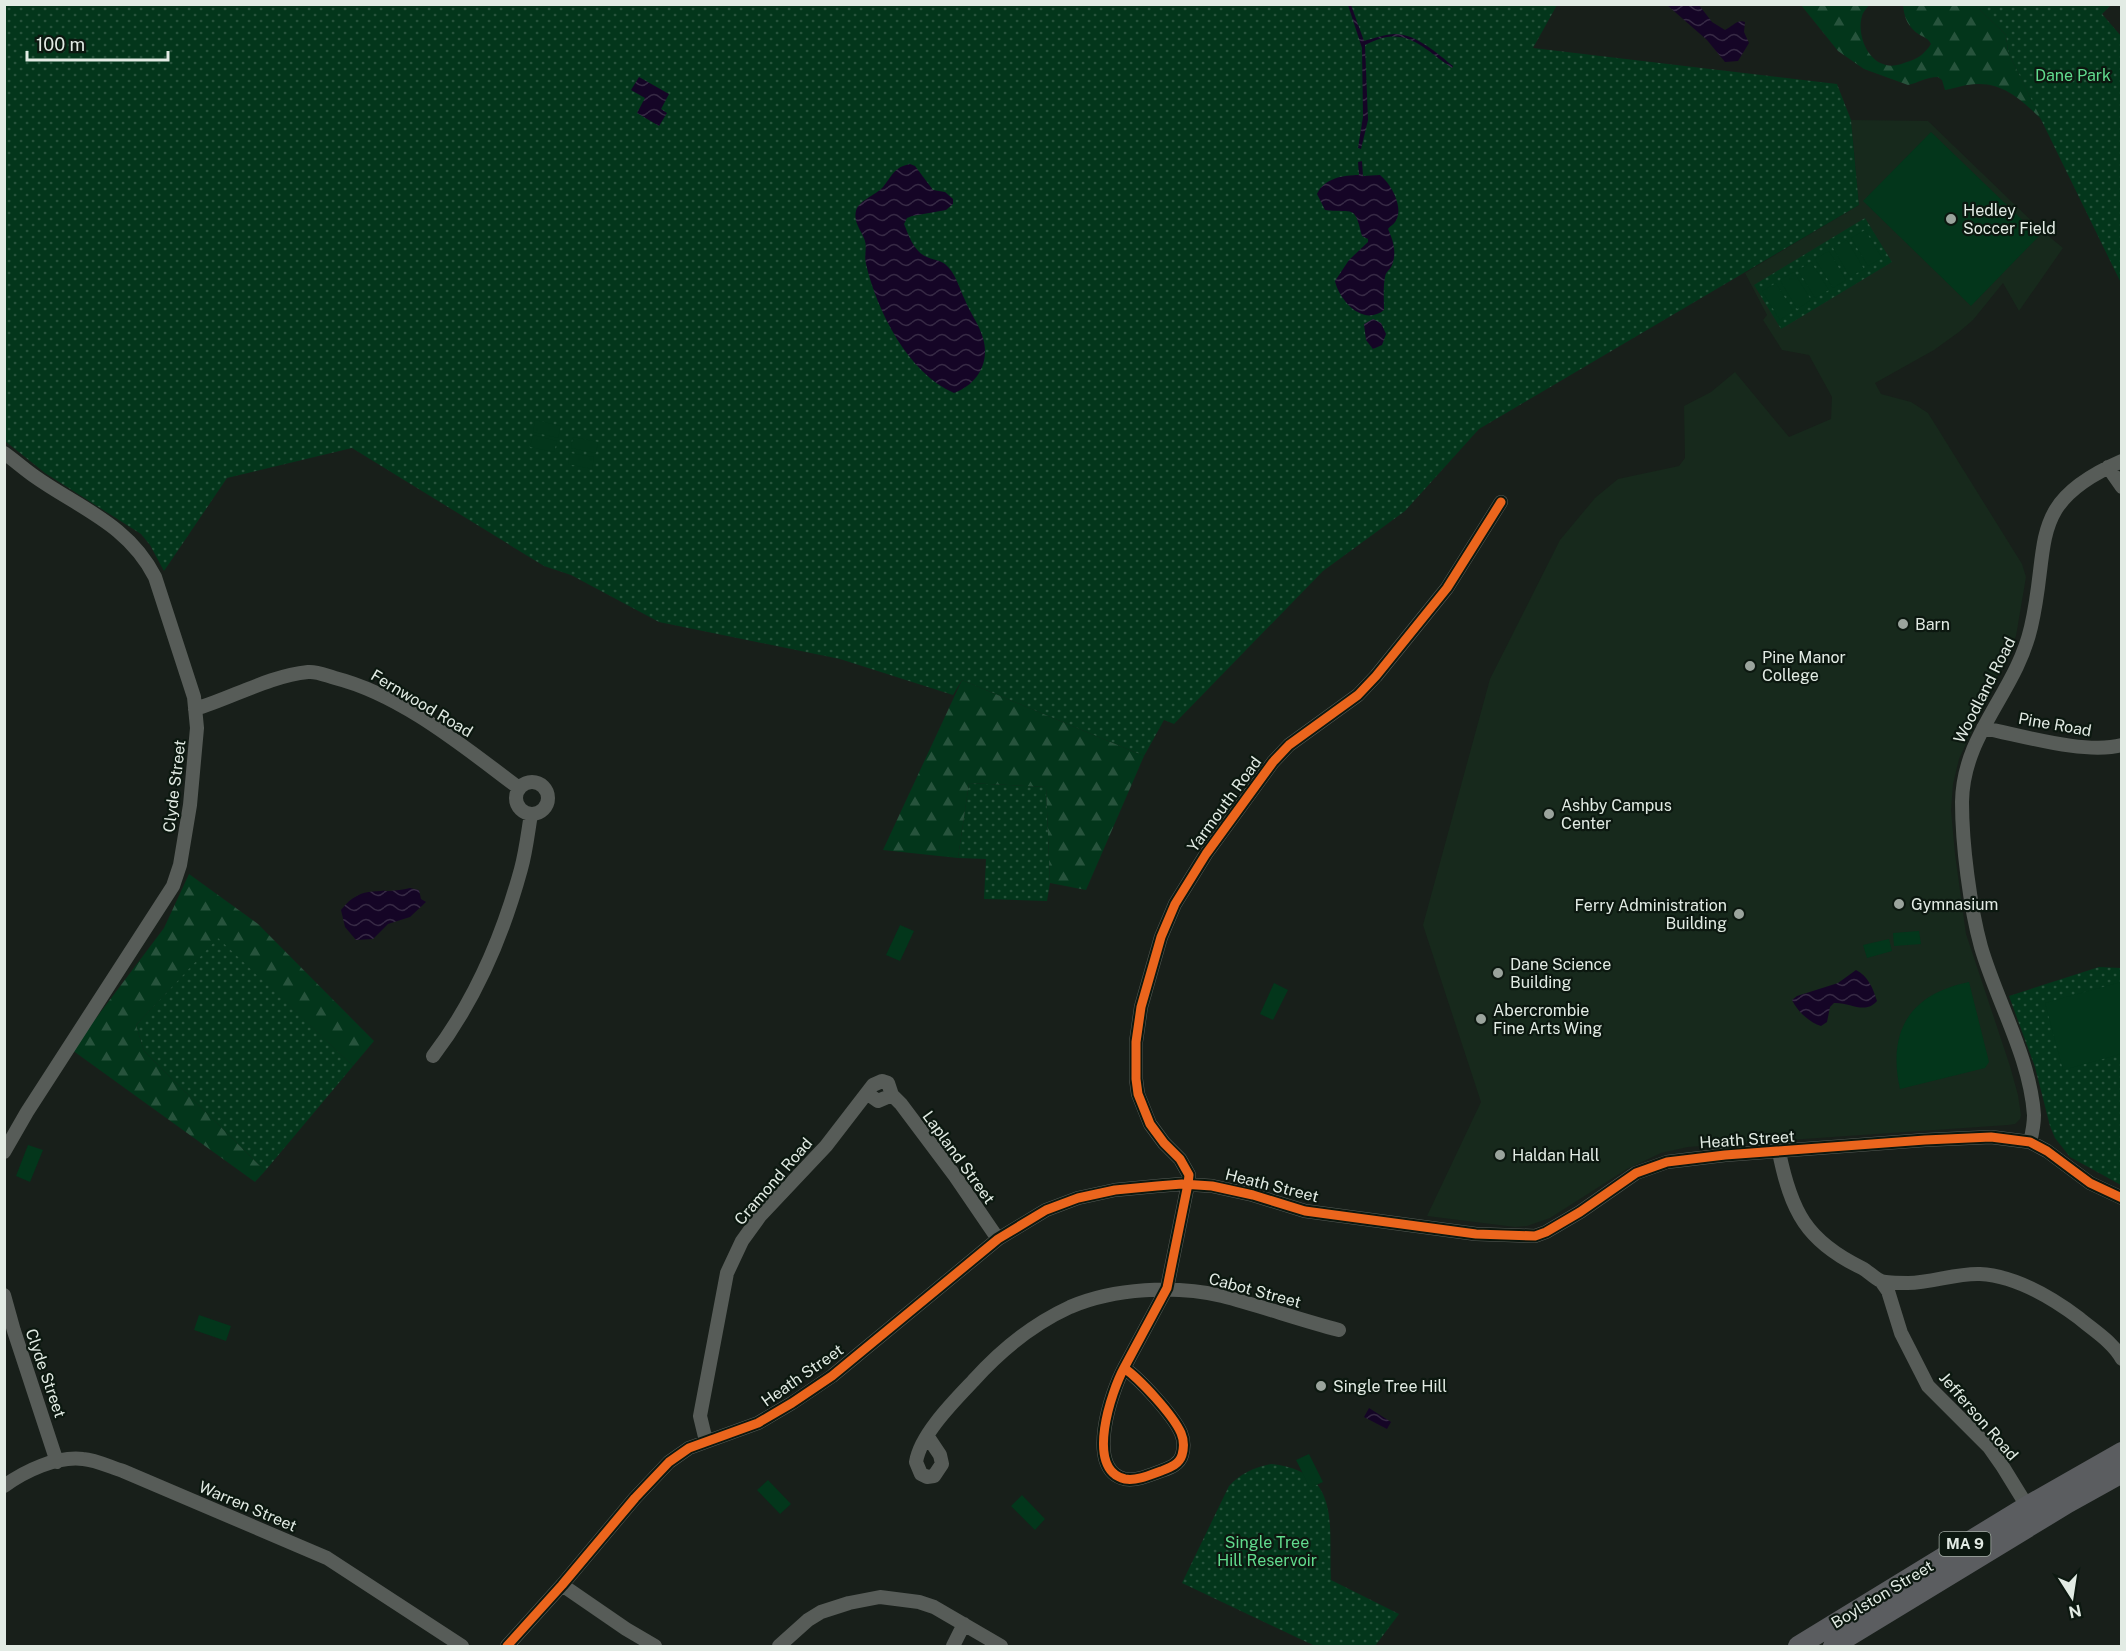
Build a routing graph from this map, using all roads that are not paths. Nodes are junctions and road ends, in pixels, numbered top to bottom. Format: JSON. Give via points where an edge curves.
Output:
{"nodes":[{"id":1,"x":4,"y":453,"type":"edge"},
{"id":2,"x":2121,"y":461,"type":"edge"},
{"id":3,"x":2108,"y":467,"type":"junction"},
{"id":4,"x":2121,"y":487,"type":"edge"},
{"id":5,"x":1501,"y":502,"type":"dead end"},
{"id":6,"x":195,"y":710,"type":"junction"},
{"id":7,"x":1983,"y":728,"type":"junction"},
{"id":8,"x":2121,"y":745,"type":"edge"},
{"id":9,"x":519,"y":788,"type":"junction"},
{"id":10,"x":531,"y":814,"type":"junction"},
{"id":11,"x":433,"y":1056,"type":"dead end"},
{"id":12,"x":868,"y":1094,"type":"joint"},
{"id":13,"x":2030,"y":1142,"type":"junction"},
{"id":14,"x":4,"y":1152,"type":"edge"},
{"id":15,"x":1779,"y":1152,"type":"junction"},
{"id":16,"x":1188,"y":1184,"type":"junction"},
{"id":17,"x":2121,"y":1198,"type":"edge"},
{"id":18,"x":998,"y":1239,"type":"junction"},
{"id":19,"x":1881,"y":1281,"type":"junction"},
{"id":20,"x":1167,"y":1288,"type":"junction"},
{"id":21,"x":4,"y":1295,"type":"edge"},
{"id":22,"x":1339,"y":1330,"type":"dead end"},
{"id":23,"x":2121,"y":1357,"type":"edge"},
{"id":24,"x":1124,"y":1368,"type":"junction"},
{"id":25,"x":928,"y":1437,"type":"dead end"},
{"id":26,"x":706,"y":1440,"type":"junction"},
{"id":27,"x":2121,"y":1452,"type":"edge"},
{"id":28,"x":57,"y":1462,"type":"junction"},
{"id":29,"x":2121,"y":1473,"type":"edge"},
{"id":30,"x":4,"y":1486,"type":"edge"},
{"id":31,"x":2027,"y":1506,"type":"junction"},
{"id":32,"x":562,"y":1585,"type":"junction"},
{"id":33,"x":964,"y":1624,"type":"junction"},
{"id":34,"x":462,"y":1647,"type":"edge"},
{"id":35,"x":507,"y":1647,"type":"edge"},
{"id":36,"x":655,"y":1647,"type":"edge"},
{"id":37,"x":779,"y":1647,"type":"edge"},
{"id":38,"x":952,"y":1647,"type":"edge"},
{"id":39,"x":1001,"y":1647,"type":"edge"},
{"id":40,"x":1798,"y":1647,"type":"edge"},
{"id":41,"x":1833,"y":1647,"type":"edge"}],
"edges":[{"from":1,"to":6,"type":"street","name":"Clyde Street","via":[[126,537],[147,561],[160,591]]},
{"from":2,"to":3,"type":"street","name":"Woodland Road"},
{"from":3,"to":4,"type":"street"},
{"from":3,"to":7,"type":"street","name":"Woodland Road","via":[[2077,485],[2052,514],[2025,649]]},
{"from":5,"to":16,"type":"street","name":"Yarmouth Road","via":[[1447,588],[1377,676],[1358,695],[1289,745],[1206,854],[1175,904],[1141,1007],[1136,1078],[1150,1124],[1180,1159],[1189,1175]]},
{"from":6,"to":9,"type":"street","name":"Fernwood Road","via":[[290,675],[312,672],[360,684],[386,698]]},
{"from":6,"to":14,"type":"street","name":"Clyde Street","via":[[190,805],[173,886]]},
{"from":7,"to":8,"type":"street","name":"Pine Road","via":[[2078,746]]},
{"from":7,"to":13,"type":"street","name":"Woodland Road","via":[[1970,754],[1963,783],[1965,848],[1980,945],[2029,1086],[2034,1116]]},
{"from":9,"to":10,"type":"street","via":[[517,802]]},
{"from":9,"to":10,"type":"street","via":[[534,781],[547,790],[549,800],[544,808]]},
{"from":10,"to":11,"type":"street","via":[[521,868],[489,960],[467,1008]]},
{"from":12,"to":18,"type":"street","name":"Lapland Street","via":[[873,1085],[888,1083],[892,1095]]},
{"from":12,"to":26,"type":"street","name":"Cramond Road","via":[[826,1146],[760,1216],[727,1273],[700,1416]]},
{"from":13,"to":15,"type":"street","name":"Heath Street","via":[[1975,1138]]},
{"from":13,"to":17,"type":"street","name":"Heath Street","via":[[2090,1183]]},
{"from":15,"to":16,"type":"street","name":"Heath Street","via":[[1689,1158],[1645,1169],[1535,1236],[1476,1234],[1305,1211],[1254,1195]]},
{"from":15,"to":19,"type":"street","via":[[1784,1178],[1805,1225],[1821,1244]]},
{"from":16,"to":18,"type":"street","name":"Heath Street","via":[[1078,1198],[1046,1210]]},
{"from":16,"to":20,"type":"street"},
{"from":18,"to":26,"type":"street","name":"Heath Street","via":[[832,1376],[758,1423]]},
{"from":19,"to":23,"type":"street","via":[[1908,1283],[1981,1274],[2003,1279],[2035,1290],[2068,1310],[2101,1335]]},
{"from":19,"to":31,"type":"street","name":"Jefferson Road","via":[[1928,1386],[1989,1447]]},
{"from":20,"to":22,"type":"street","name":"Cabot Street","via":[[1221,1296]]},
{"from":20,"to":24,"type":"street"},
{"from":20,"to":25,"type":"street","name":"Cabot Street","via":[[1099,1298],[1070,1307],[1042,1323],[984,1369]]},
{"from":21,"to":28,"type":"street","name":"Clyde Street"},
{"from":24,"to":24,"type":"street","via":[[1175,1423],[1184,1442],[1176,1464],[1133,1479],[1122,1478],[1110,1468],[1104,1445],[1108,1410]]},
{"from":26,"to":32,"type":"street","name":"Heath Street","via":[[669,1462]]},
{"from":27,"to":31,"type":"highway","name":"Boylston Street","number":"MA 9"},
{"from":28,"to":30,"type":"street","name":"Warren Street","via":[[32,1470]]},
{"from":28,"to":34,"type":"street","name":"Warren Street","via":[[85,1459],[123,1471],[319,1554]]},
{"from":29,"to":41,"type":"highway","name":"Boylston Street","number":"MA 9"},
{"from":31,"to":40,"type":"highway","name":"Boylston Street","number":"MA 9"},
{"from":32,"to":35,"type":"street","name":"Heath Street"},
{"from":32,"to":36,"type":"street"},
{"from":33,"to":37,"type":"street","via":[[919,1602],[872,1598],[821,1612]]},
{"from":33,"to":38,"type":"street"},
{"from":33,"to":39,"type":"street"}]}
